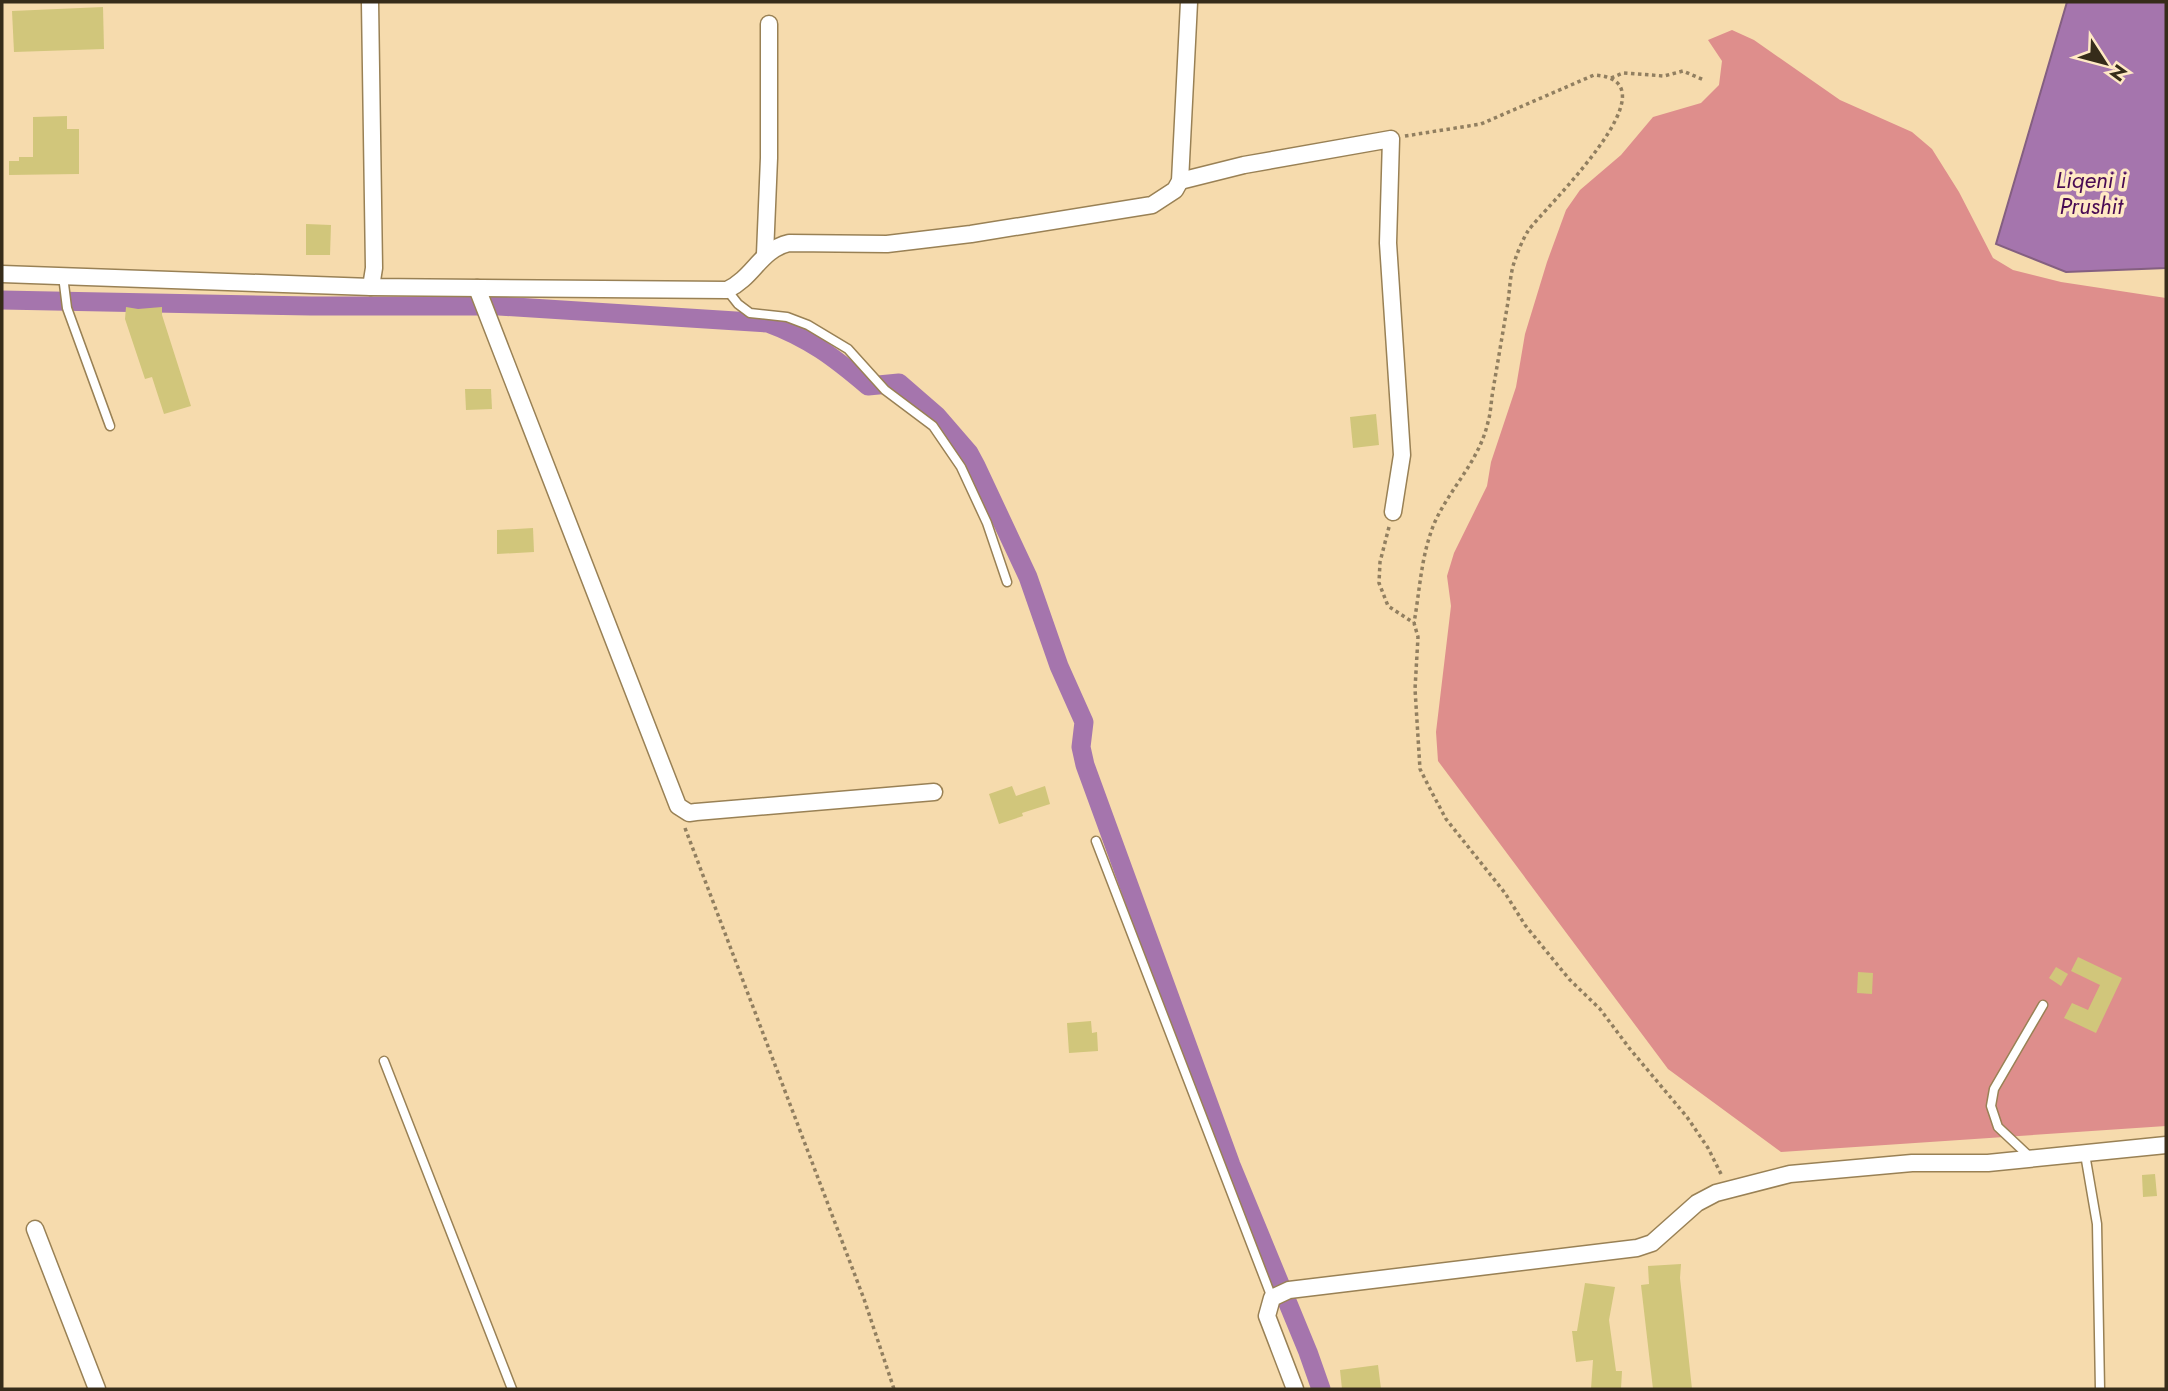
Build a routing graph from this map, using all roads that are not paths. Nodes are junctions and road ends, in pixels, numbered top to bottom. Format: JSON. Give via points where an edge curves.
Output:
{"nodes":[{"id":1,"x":370,"y":2,"type":"edge"},
{"id":2,"x":1189,"y":2,"type":"edge"},
{"id":3,"x":769,"y":24,"type":"dead end"},
{"id":4,"x":1180,"y":181,"type":"junction"},
{"id":5,"x":765,"y":254,"type":"junction"},
{"id":6,"x":2,"y":274,"type":"edge"},
{"id":7,"x":63,"y":284,"type":"junction"},
{"id":8,"x":371,"y":286,"type":"junction"},
{"id":9,"x":477,"y":288,"type":"junction"},
{"id":10,"x":727,"y":290,"type":"junction"},
{"id":11,"x":110,"y":426,"type":"dead end"},
{"id":12,"x":1393,"y":512,"type":"road end"},
{"id":13,"x":1007,"y":582,"type":"dead end"},
{"id":14,"x":934,"y":792,"type":"dead end"},
{"id":15,"x":1096,"y":841,"type":"dead end"},
{"id":16,"x":2043,"y":1005,"type":"dead end"},
{"id":17,"x":384,"y":1062,"type":"dead end"},
{"id":18,"x":2166,"y":1145,"type":"edge"},
{"id":19,"x":2085,"y":1154,"type":"junction"},
{"id":20,"x":2033,"y":1159,"type":"junction"},
{"id":21,"x":35,"y":1229,"type":"dead end"},
{"id":22,"x":1280,"y":1294,"type":"junction"},
{"id":23,"x":97,"y":1389,"type":"edge"},
{"id":24,"x":512,"y":1389,"type":"edge"},
{"id":25,"x":1294,"y":1389,"type":"edge"},
{"id":26,"x":2100,"y":1389,"type":"edge"}],
"edges":[{"from":1,"to":8,"type":"street"},
{"from":2,"to":4,"type":"street"},
{"from":3,"to":5,"type":"street"},
{"from":4,"to":5,"type":"street","via":[[1175,190],[1152,205],[887,244],[789,243]]},
{"from":4,"to":12,"type":"street","via":[[1391,139],[1388,243],[1402,455]]},
{"from":5,"to":10,"type":"street","via":[[748,277]]},
{"from":6,"to":7,"type":"street"},
{"from":7,"to":8,"type":"street"},
{"from":7,"to":11,"type":"lane","via":[[66,308]]},
{"from":8,"to":9,"type":"street"},
{"from":9,"to":10,"type":"street"},
{"from":9,"to":14,"type":"street","via":[[678,806],[696,813]]},
{"from":10,"to":13,"type":"lane","via":[[750,313],[788,317],[848,349],[885,390],[933,426],[961,467]]},
{"from":15,"to":22,"type":"lane"},
{"from":16,"to":20,"type":"lane","via":[[1993,1089],[1991,1106],[1998,1127]]},
{"from":17,"to":24,"type":"lane"},
{"from":18,"to":19,"type":"street"},
{"from":19,"to":20,"type":"street"},
{"from":19,"to":26,"type":"lane","via":[[2097,1224]]},
{"from":20,"to":22,"type":"street","via":[[1790,1174],[1716,1193],[1697,1203],[1652,1243],[1637,1248]]},
{"from":21,"to":23,"type":"street"},
{"from":22,"to":25,"type":"street","via":[[1267,1316]]}]}
